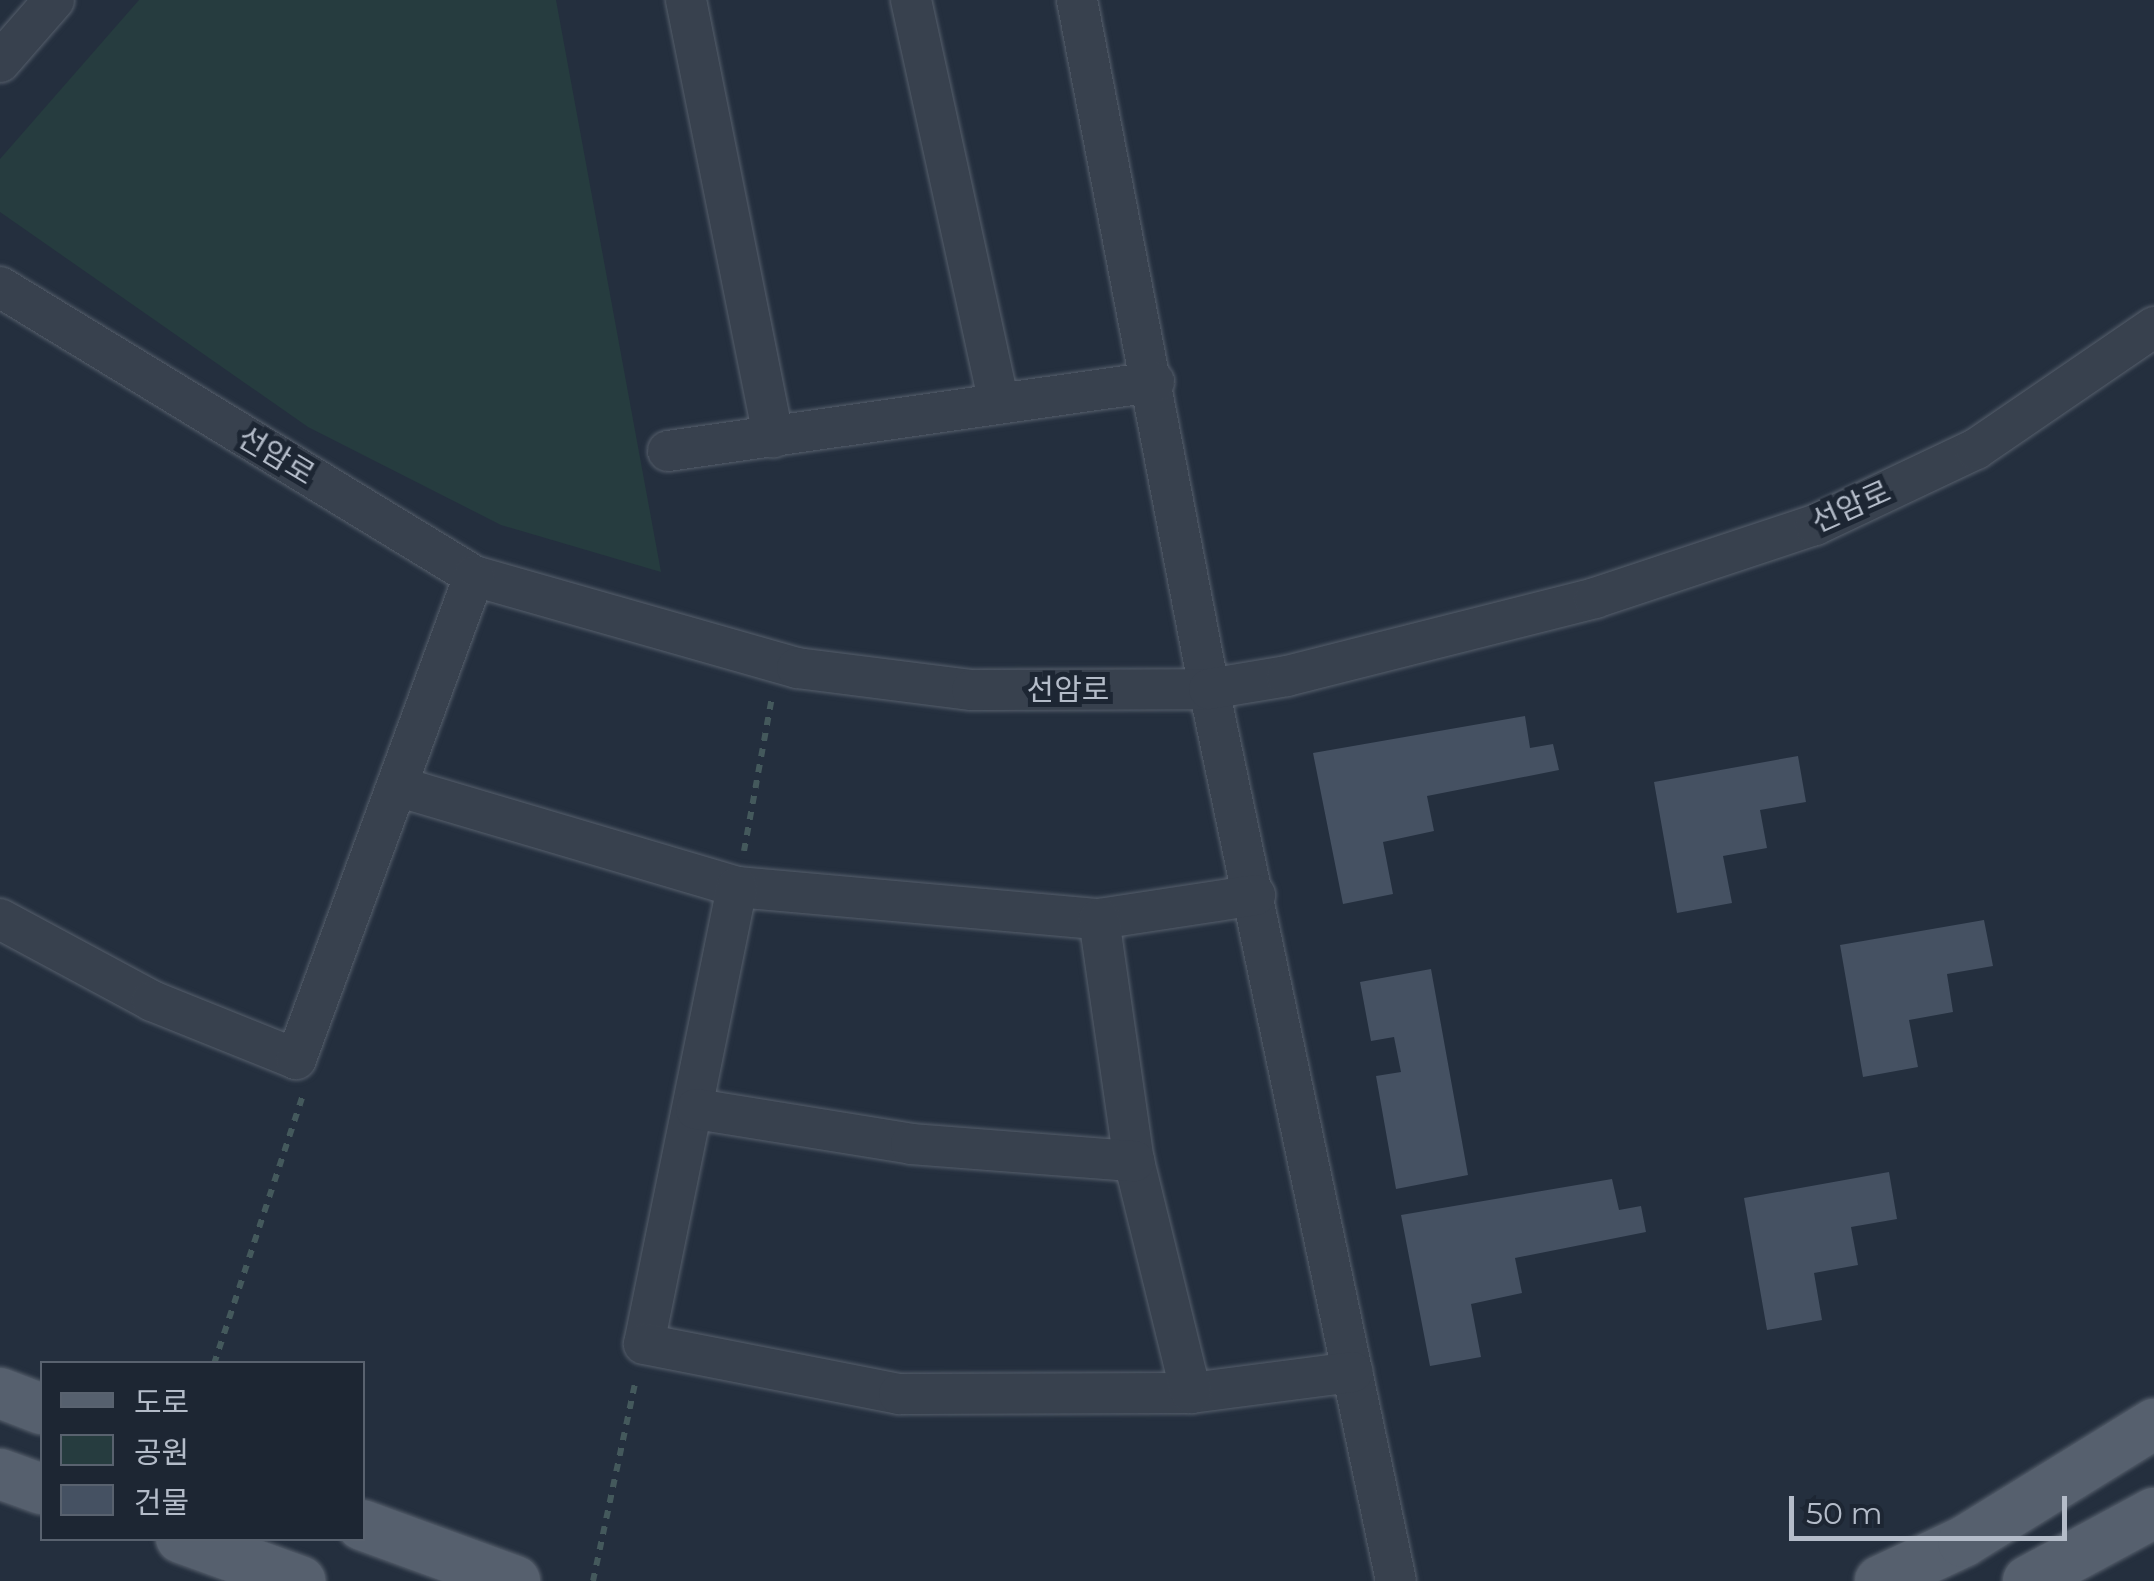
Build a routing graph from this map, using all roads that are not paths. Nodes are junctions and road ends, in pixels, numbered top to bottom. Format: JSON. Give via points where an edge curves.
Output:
{"nodes":[{"id":1,"x":54,"y":0,"type":"edge"},
{"id":2,"x":686,"y":0,"type":"edge"},
{"id":3,"x":911,"y":0,"type":"edge"},
{"id":4,"x":1077,"y":0,"type":"edge"},
{"id":5,"x":0,"y":62,"type":"edge"},
{"id":6,"x":0,"y":287,"type":"edge"},
{"id":7,"x":2154,"y":327,"type":"edge"},
{"id":8,"x":1154,"y":382,"type":"junction"},
{"id":9,"x":999,"y":403,"type":"junction"},
{"id":10,"x":773,"y":437,"type":"junction"},
{"id":11,"x":668,"y":451,"type":"dead end"},
{"id":12,"x":474,"y":576,"type":"junction"},
{"id":13,"x":1209,"y":689,"type":"junction"},
{"id":14,"x":400,"y":787,"type":"junction"},
{"id":15,"x":737,"y":887,"type":"junction"},
{"id":16,"x":1256,"y":895,"type":"junction"},
{"id":17,"x":0,"y":919,"type":"edge"},
{"id":18,"x":1099,"y":920,"type":"junction"},
{"id":19,"x":696,"y":1109,"type":"junction"},
{"id":20,"x":1134,"y":1161,"type":"junction"},
{"id":21,"x":1354,"y":1372,"type":"junction"},
{"id":22,"x":0,"y":1393,"type":"edge"},
{"id":23,"x":1191,"y":1393,"type":"junction"},
{"id":24,"x":40,"y":1408,"type":"edge"},
{"id":25,"x":2154,"y":1424,"type":"edge"},
{"id":26,"x":0,"y":1474,"type":"edge"},
{"id":27,"x":40,"y":1489,"type":"edge"},
{"id":28,"x":2154,"y":1513,"type":"edge"},
{"id":29,"x":365,"y":1527,"type":"edge"},
{"id":30,"x":188,"y":1541,"type":"edge"},
{"id":31,"x":276,"y":1577,"type":"edge"},
{"id":32,"x":515,"y":1581,"type":"edge"},
{"id":33,"x":1396,"y":1581,"type":"edge"},
{"id":34,"x":1880,"y":1581,"type":"edge"},
{"id":35,"x":2028,"y":1581,"type":"edge"}],
"edges":[{"from":1,"to":5,"type":"street"},
{"from":2,"to":10,"type":"street"},
{"from":3,"to":9,"type":"street"},
{"from":4,"to":8,"type":"street"},
{"from":6,"to":12,"type":"street","name":"선암로"},
{"from":7,"to":13,"type":"street","name":"선암로","via":[[1976,449],[1815,525],[1595,598],[1287,676]]},
{"from":8,"to":9,"type":"street"},
{"from":8,"to":13,"type":"street"},
{"from":9,"to":10,"type":"street"},
{"from":10,"to":11,"type":"street"},
{"from":12,"to":13,"type":"street","name":"선암로","via":[[779,663],[972,690]]},
{"from":12,"to":14,"type":"street"},
{"from":13,"to":16,"type":"street"},
{"from":14,"to":15,"type":"street"},
{"from":14,"to":17,"type":"street","via":[[296,1059],[152,1001]]},
{"from":15,"to":18,"type":"street"},
{"from":15,"to":19,"type":"street"},
{"from":16,"to":18,"type":"street"},
{"from":16,"to":21,"type":"street"},
{"from":18,"to":20,"type":"street"},
{"from":19,"to":20,"type":"street","via":[[911,1144]]},
{"from":19,"to":23,"type":"street","via":[[644,1344],[899,1394]]},
{"from":20,"to":23,"type":"street"},
{"from":21,"to":23,"type":"street"},
{"from":21,"to":33,"type":"street"},
{"from":22,"to":24,"type":"main road"},
{"from":25,"to":34,"type":"main road","via":[[1963,1542]]},
{"from":26,"to":27,"type":"main road"},
{"from":28,"to":35,"type":"main road"},
{"from":29,"to":32,"type":"main road"},
{"from":30,"to":31,"type":"main road"}]}
